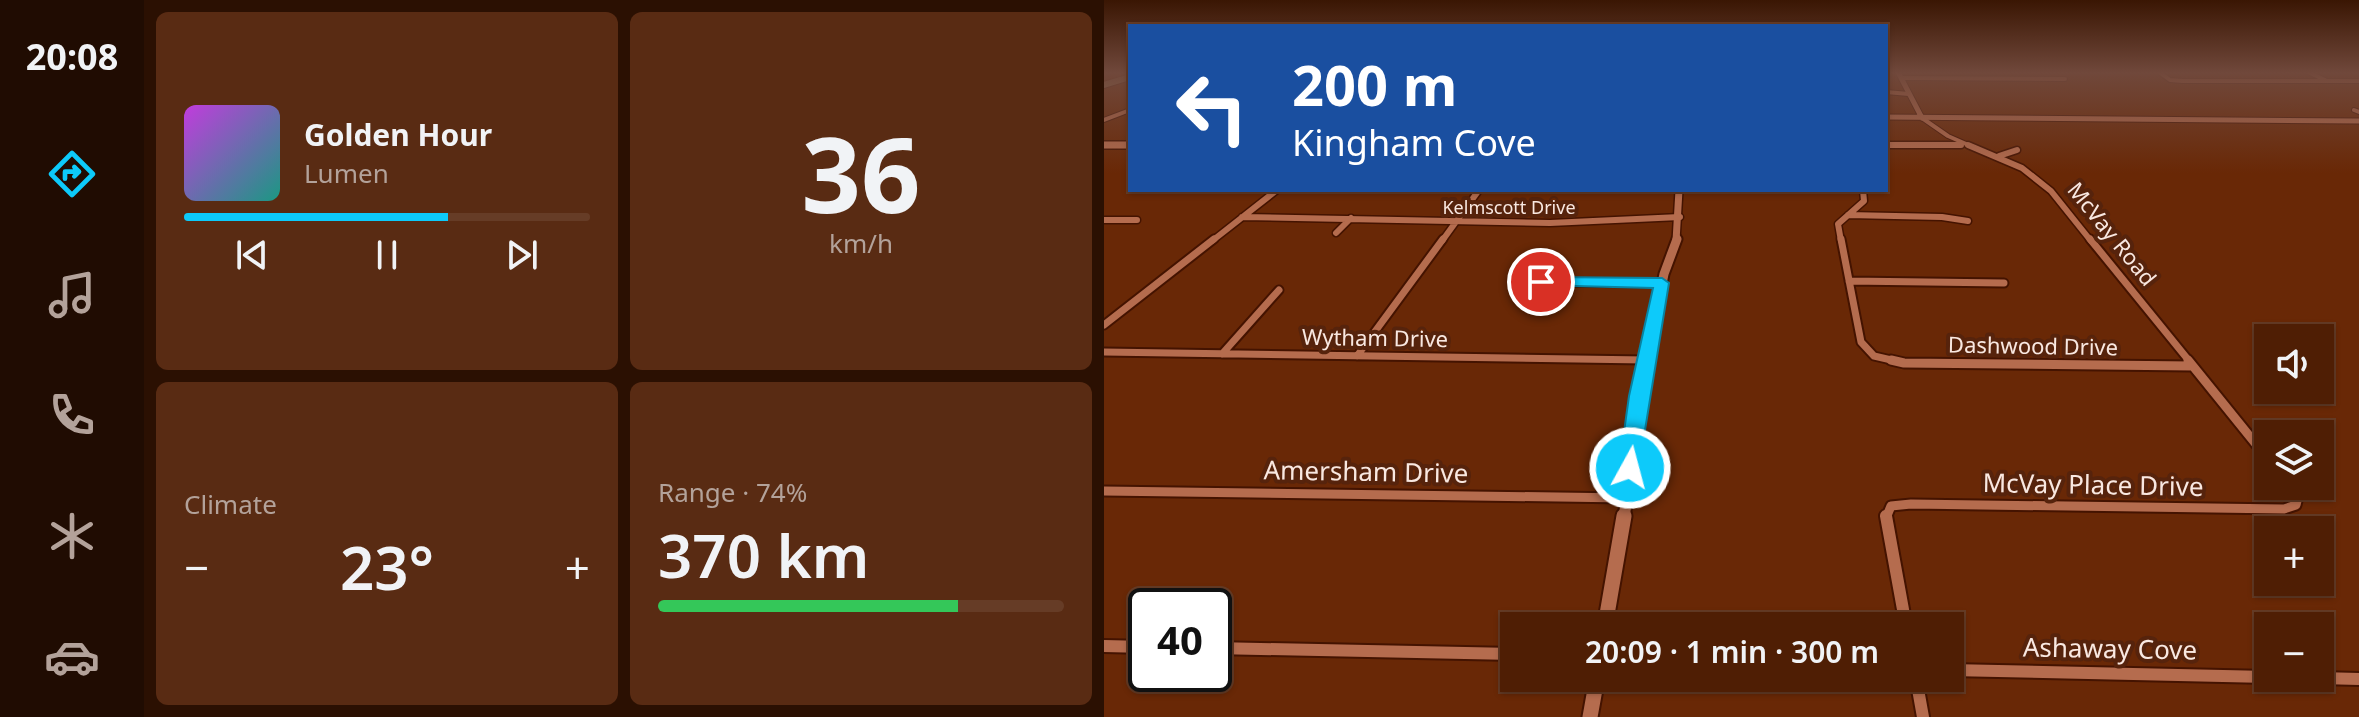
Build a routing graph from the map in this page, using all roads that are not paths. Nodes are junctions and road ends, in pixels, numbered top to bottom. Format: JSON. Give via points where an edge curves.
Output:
{"nodes":[{"id":1,"x":1915,"y":105,"type":"edge"},
{"id":2,"x":1128,"y":111,"type":"edge"},
{"id":3,"x":1888,"y":117,"type":"edge"},
{"id":4,"x":1922,"y":118,"type":"junction"},
{"id":5,"x":1104,"y":120,"type":"edge"},
{"id":6,"x":2359,"y":121,"type":"edge"},
{"id":7,"x":1104,"y":145,"type":"edge"},
{"id":8,"x":1128,"y":145,"type":"edge"},
{"id":9,"x":1888,"y":145,"type":"edge"},
{"id":10,"x":1968,"y":145,"type":"junction"},
{"id":11,"x":2017,"y":150,"type":"dead end"},
{"id":12,"x":1998,"y":156,"type":"junction"},
{"id":13,"x":1274,"y":192,"type":"edge"},
{"id":14,"x":1478,"y":192,"type":"edge"},
{"id":15,"x":1679,"y":192,"type":"edge"},
{"id":16,"x":1863,"y":192,"type":"edge"},
{"id":17,"x":1847,"y":215,"type":"junction"},
{"id":18,"x":1242,"y":217,"type":"junction"},
{"id":19,"x":1680,"y":217,"type":"junction"},
{"id":20,"x":1351,"y":218,"type":"junction"},
{"id":21,"x":1104,"y":220,"type":"edge"},
{"id":22,"x":1137,"y":220,"type":"dead end"},
{"id":23,"x":1968,"y":221,"type":"dead end"},
{"id":24,"x":1455,"y":223,"type":"junction"},
{"id":25,"x":1336,"y":233,"type":"dead end"},
{"id":26,"x":1849,"y":281,"type":"junction"},
{"id":27,"x":1541,"y":282,"type":"dead end"},
{"id":28,"x":1662,"y":283,"type":"junction"},
{"id":29,"x":2004,"y":283,"type":"dead end"},
{"id":30,"x":1279,"y":290,"type":"dead end"},
{"id":31,"x":1104,"y":325,"type":"edge"},
{"id":32,"x":1104,"y":352,"type":"edge"},
{"id":33,"x":1222,"y":354,"type":"junction"},
{"id":34,"x":1357,"y":356,"type":"junction"},
{"id":35,"x":1646,"y":360,"type":"junction"},
{"id":36,"x":2192,"y":366,"type":"junction"},
{"id":37,"x":2254,"y":442,"type":"edge"},
{"id":38,"x":1104,"y":491,"type":"edge"},
{"id":39,"x":1627,"y":498,"type":"junction"},
{"id":40,"x":2296,"y":500,"type":"edge"},
{"id":41,"x":1607,"y":612,"type":"edge"},
{"id":42,"x":1903,"y":612,"type":"edge"},
{"id":43,"x":1104,"y":646,"type":"edge"},
{"id":44,"x":1128,"y":647,"type":"edge"},
{"id":45,"x":1232,"y":648,"type":"edge"},
{"id":46,"x":1500,"y":654,"type":"edge"},
{"id":47,"x":1964,"y":670,"type":"edge"},
{"id":48,"x":2254,"y":677,"type":"edge"},
{"id":49,"x":2334,"y":678,"type":"edge"},
{"id":50,"x":2359,"y":679,"type":"edge"},
{"id":51,"x":1594,"y":692,"type":"edge"},
{"id":52,"x":1919,"y":692,"type":"edge"},
{"id":53,"x":1590,"y":717,"type":"edge"},
{"id":54,"x":1923,"y":717,"type":"edge"}],
"edges":[{"from":1,"to":4,"type":"street","name":"McVay Road"},
{"from":2,"to":5,"type":"street"},
{"from":3,"to":4,"type":"street"},
{"from":4,"to":6,"type":"street"},
{"from":4,"to":10,"type":"street","name":"McVay Road"},
{"from":7,"to":8,"type":"street"},
{"from":9,"to":10,"type":"street"},
{"from":10,"to":12,"type":"street","name":"McVay Road"},
{"from":11,"to":12,"type":"street"},
{"from":12,"to":36,"type":"street","name":"McVay Road","via":[[2057,197]]},
{"from":13,"to":18,"type":"street"},
{"from":14,"to":24,"type":"street"},
{"from":15,"to":19,"type":"street"},
{"from":16,"to":17,"type":"street","via":[[1865,200]]},
{"from":17,"to":23,"type":"street"},
{"from":17,"to":26,"type":"street","via":[[1838,224]]},
{"from":18,"to":20,"type":"street","name":"Kelmscott Drive"},
{"from":18,"to":31,"type":"street"},
{"from":19,"to":24,"type":"street","name":"Kelmscott Drive"},
{"from":19,"to":28,"type":"street"},
{"from":20,"to":24,"type":"street","name":"Kelmscott Drive"},
{"from":20,"to":25,"type":"street"},
{"from":21,"to":22,"type":"street"},
{"from":24,"to":34,"type":"street"},
{"from":26,"to":29,"type":"street"},
{"from":26,"to":36,"type":"street","name":"Dashwood Drive","via":[[1861,342],[1874,356],[1904,363]]},
{"from":27,"to":28,"type":"street"},
{"from":28,"to":35,"type":"street"},
{"from":30,"to":33,"type":"street"},
{"from":32,"to":33,"type":"street","name":"Wytham Drive"},
{"from":33,"to":34,"type":"street","name":"Wytham Drive"},
{"from":34,"to":35,"type":"street","name":"Wytham Drive"},
{"from":35,"to":39,"type":"street"},
{"from":36,"to":37,"type":"street","name":"McVay Road"},
{"from":38,"to":39,"type":"street","name":"Amersham Drive"},
{"from":39,"to":41,"type":"street"},
{"from":40,"to":42,"type":"street","name":"McVay Place Drive","via":[[2296,505],[2275,510],[1911,504],[1889,508],[1886,525]]},
{"from":43,"to":44,"type":"street"},
{"from":45,"to":46,"type":"street"},
{"from":47,"to":48,"type":"street","name":"Ashaway Cove"},
{"from":49,"to":50,"type":"street"},
{"from":51,"to":53,"type":"street"},
{"from":52,"to":54,"type":"street"}]}
